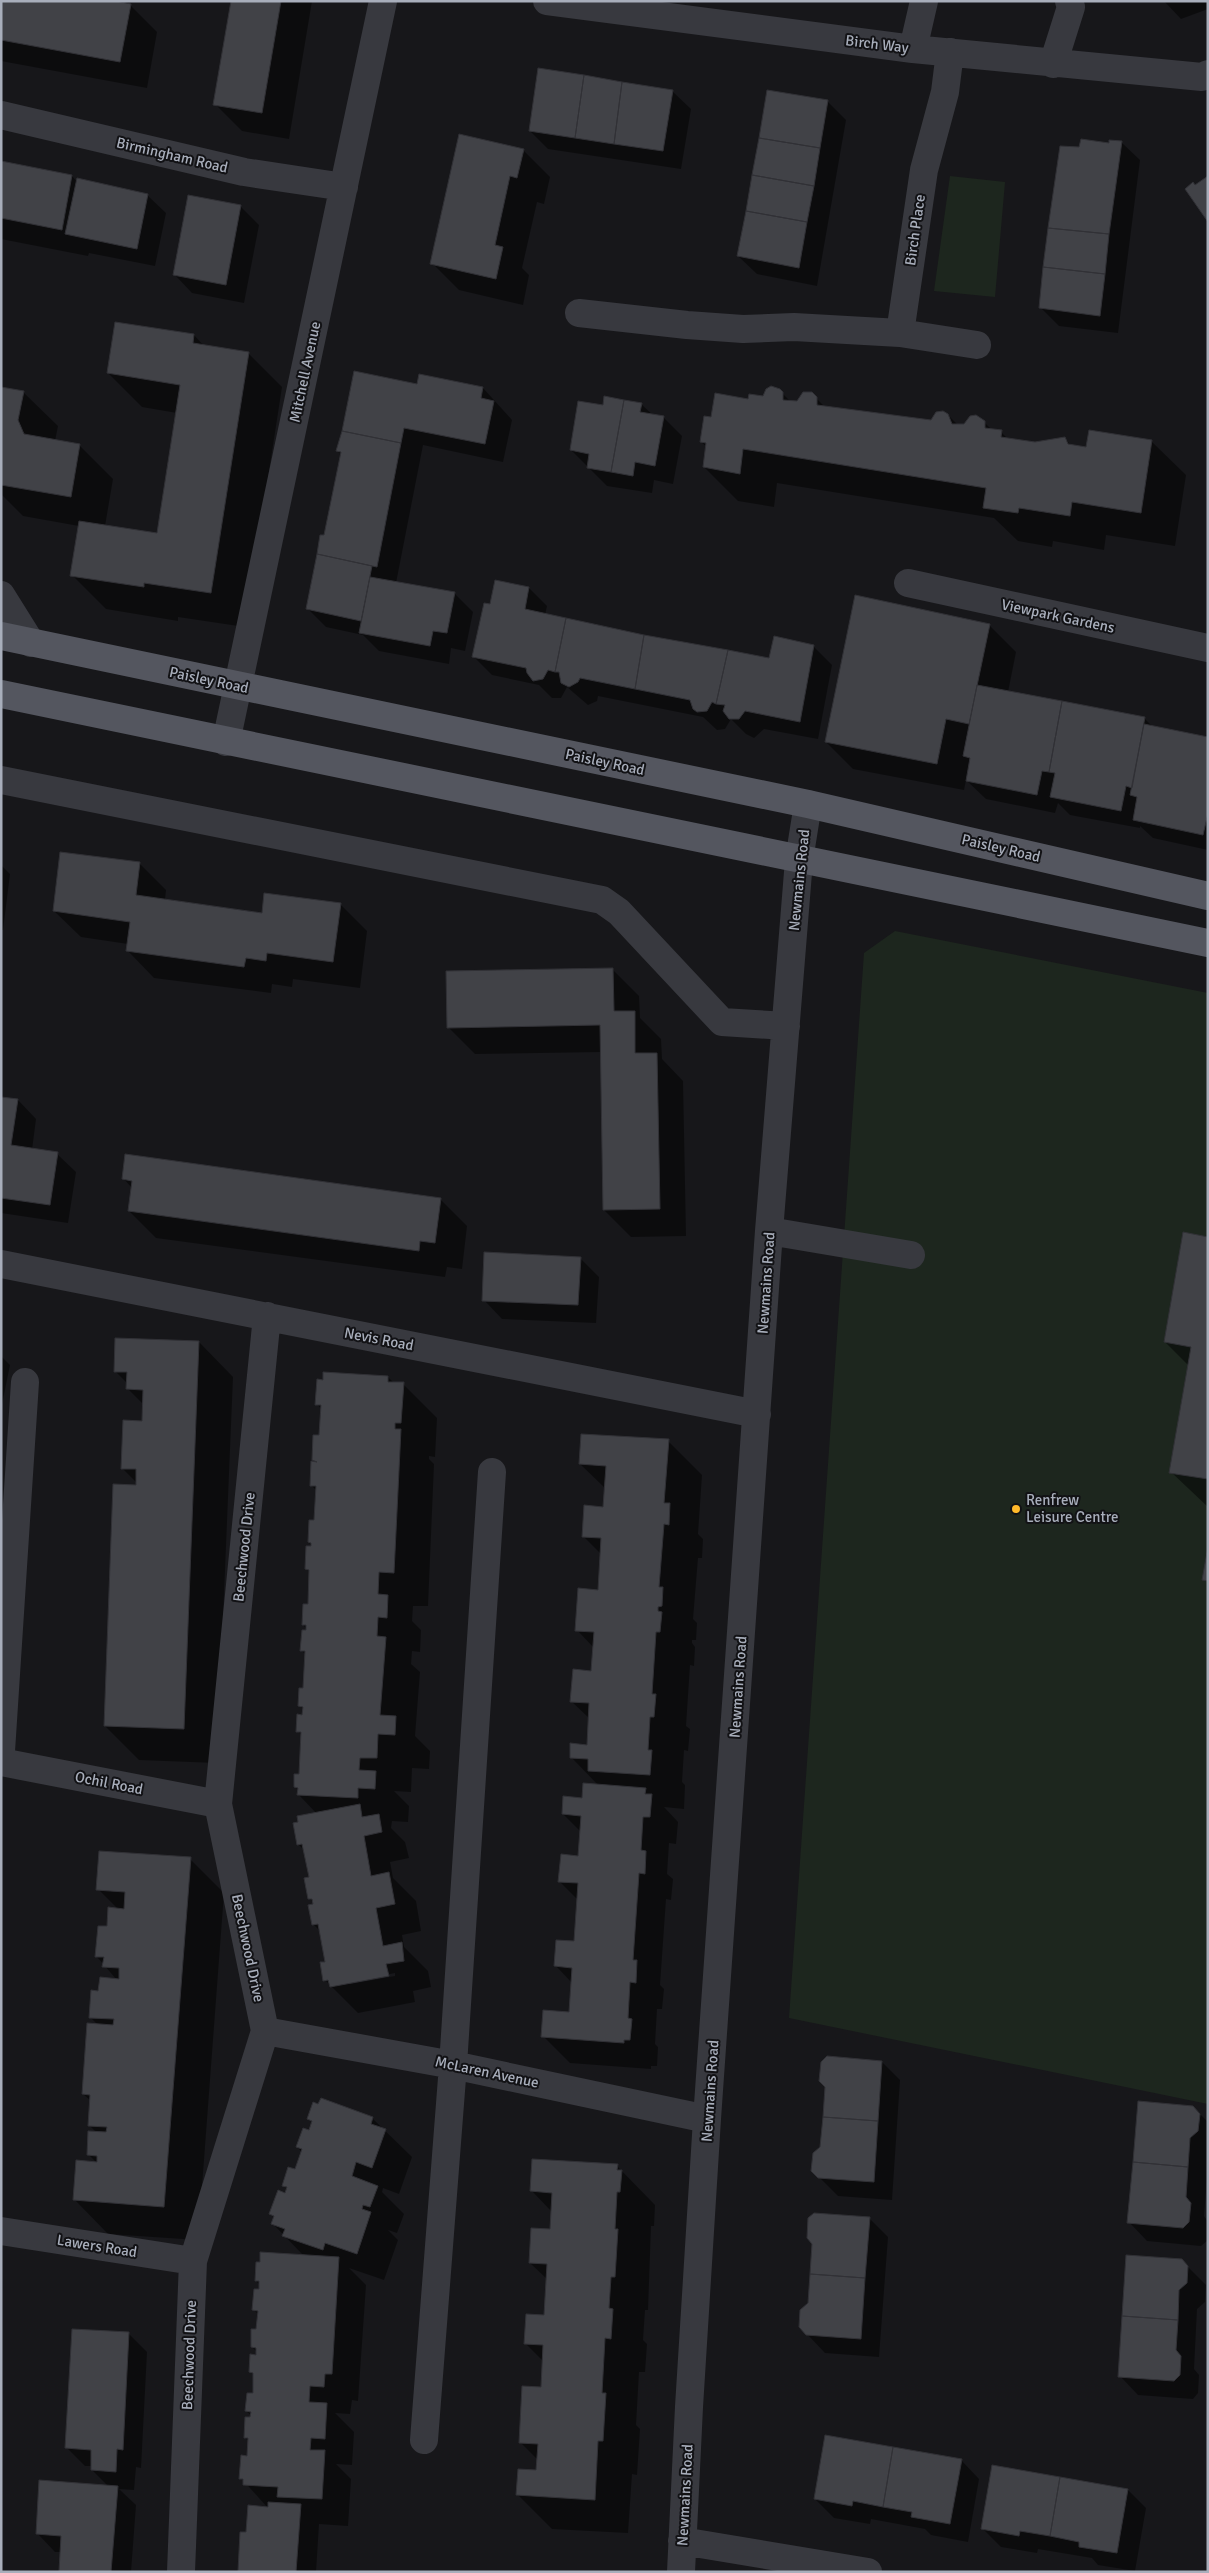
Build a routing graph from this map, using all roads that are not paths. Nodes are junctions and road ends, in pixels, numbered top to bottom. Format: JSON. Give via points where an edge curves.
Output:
{"nodes":[{"id":1,"x":383,"y":1,"type":"edge"},
{"id":2,"x":547,"y":1,"type":"edge"},
{"id":3,"x":924,"y":1,"type":"edge"},
{"id":4,"x":1069,"y":1,"type":"edge"},
{"id":5,"x":913,"y":49,"type":"junction"},
{"id":6,"x":950,"y":52,"type":"junction"},
{"id":7,"x":1053,"y":64,"type":"junction"},
{"id":8,"x":1206,"y":77,"type":"edge"},
{"id":9,"x":1,"y":115,"type":"edge"},
{"id":10,"x":344,"y":187,"type":"junction"},
{"id":11,"x":580,"y":313,"type":"dead end"},
{"id":12,"x":900,"y":333,"type":"junction"},
{"id":13,"x":977,"y":345,"type":"dead end"},
{"id":14,"x":908,"y":583,"type":"dead end"},
{"id":15,"x":1,"y":595,"type":"edge"},
{"id":16,"x":1,"y":636,"type":"edge"},
{"id":17,"x":31,"y":643,"type":"junction"},
{"id":18,"x":1208,"y":648,"type":"edge"},
{"id":19,"x":239,"y":686,"type":"junction"},
{"id":20,"x":1,"y":694,"type":"edge"},
{"id":21,"x":226,"y":742,"type":"junction"},
{"id":22,"x":1,"y":780,"type":"edge"},
{"id":23,"x":808,"y":804,"type":"junction"},
{"id":24,"x":799,"y":860,"type":"junction"},
{"id":25,"x":1208,"y":896,"type":"edge"},
{"id":26,"x":1208,"y":943,"type":"edge"},
{"id":27,"x":786,"y":1026,"type":"junction"},
{"id":28,"x":769,"y":1232,"type":"junction"},
{"id":29,"x":911,"y":1255,"type":"dead end"},
{"id":30,"x":1,"y":1264,"type":"edge"},
{"id":31,"x":267,"y":1316,"type":"junction"},
{"id":32,"x":26,"y":1382,"type":"dead end"},
{"id":33,"x":757,"y":1414,"type":"junction"},
{"id":34,"x":492,"y":1472,"type":"dead end"},
{"id":35,"x":1,"y":1751,"type":"edge"},
{"id":36,"x":1,"y":1762,"type":"edge"},
{"id":37,"x":218,"y":1804,"type":"junction"},
{"id":38,"x":265,"y":2031,"type":"junction"},
{"id":39,"x":453,"y":2065,"type":"junction"},
{"id":40,"x":707,"y":2119,"type":"junction"},
{"id":41,"x":1,"y":2231,"type":"edge"},
{"id":42,"x":193,"y":2261,"type":"junction"},
{"id":43,"x":424,"y":2440,"type":"dead end"},
{"id":44,"x":682,"y":2541,"type":"junction"},
{"id":45,"x":181,"y":2572,"type":"edge"},
{"id":46,"x":682,"y":2572,"type":"edge"},
{"id":47,"x":868,"y":2572,"type":"edge"}],
"edges":[{"from":1,"to":10,"type":"street","name":"Mitchell Avenue"},
{"from":2,"to":5,"type":"street","name":"Birch Way"},
{"from":3,"to":5,"type":"street"},
{"from":4,"to":7,"type":"street","via":[[1071,8]]},
{"from":5,"to":6,"type":"street","name":"Birch Way"},
{"from":6,"to":7,"type":"street","name":"Birch Way"},
{"from":6,"to":12,"type":"street","name":"Birch Place","via":[[945,92],[924,170]]},
{"from":7,"to":8,"type":"street","name":"Birch Way"},
{"from":9,"to":10,"type":"street","name":"Birmingham Road","via":[[244,172]]},
{"from":10,"to":19,"type":"street","name":"Mitchell Avenue"},
{"from":11,"to":12,"type":"street","via":[[687,325]]},
{"from":12,"to":13,"type":"street"},
{"from":14,"to":18,"type":"street","name":"Viewpark Gardens"},
{"from":15,"to":17,"type":"street"},
{"from":16,"to":17,"type":"main road","name":"Paisley Road"},
{"from":17,"to":19,"type":"main road","name":"Paisley Road"},
{"from":19,"to":21,"type":"street","name":"Mitchell Avenue"},
{"from":19,"to":23,"type":"main road","name":"Paisley Road"},
{"from":20,"to":21,"type":"main road"},
{"from":21,"to":24,"type":"main road"},
{"from":22,"to":27,"type":"street","via":[[602,900],[619,912],[722,1022]]},
{"from":23,"to":24,"type":"street","name":"Newmains Road"},
{"from":23,"to":25,"type":"main road","name":"Paisley Road"},
{"from":24,"to":26,"type":"main road"},
{"from":24,"to":27,"type":"street","name":"Newmains Road"},
{"from":27,"to":28,"type":"street","name":"Newmains Road"},
{"from":28,"to":29,"type":"street"},
{"from":28,"to":33,"type":"street","name":"Newmains Road"},
{"from":30,"to":31,"type":"street","name":"Nevis Road"},
{"from":31,"to":33,"type":"street","name":"Nevis Road"},
{"from":31,"to":37,"type":"street","name":"Beechwood Drive"},
{"from":32,"to":35,"type":"street"},
{"from":33,"to":40,"type":"street","name":"Newmains Road"},
{"from":34,"to":39,"type":"street"},
{"from":36,"to":37,"type":"street","name":"Ochil Road"},
{"from":37,"to":38,"type":"street","name":"Beechwood Drive"},
{"from":38,"to":39,"type":"street","name":"McLaren Avenue"},
{"from":38,"to":42,"type":"street","name":"Beechwood Drive"},
{"from":39,"to":40,"type":"street","name":"McLaren Avenue"},
{"from":39,"to":43,"type":"street"},
{"from":40,"to":44,"type":"street","name":"Newmains Road"},
{"from":41,"to":42,"type":"street","name":"Lawers Road"},
{"from":42,"to":45,"type":"street","name":"Beechwood Drive"},
{"from":44,"to":46,"type":"street","name":"Newmains Road"},
{"from":44,"to":47,"type":"street"}]}
